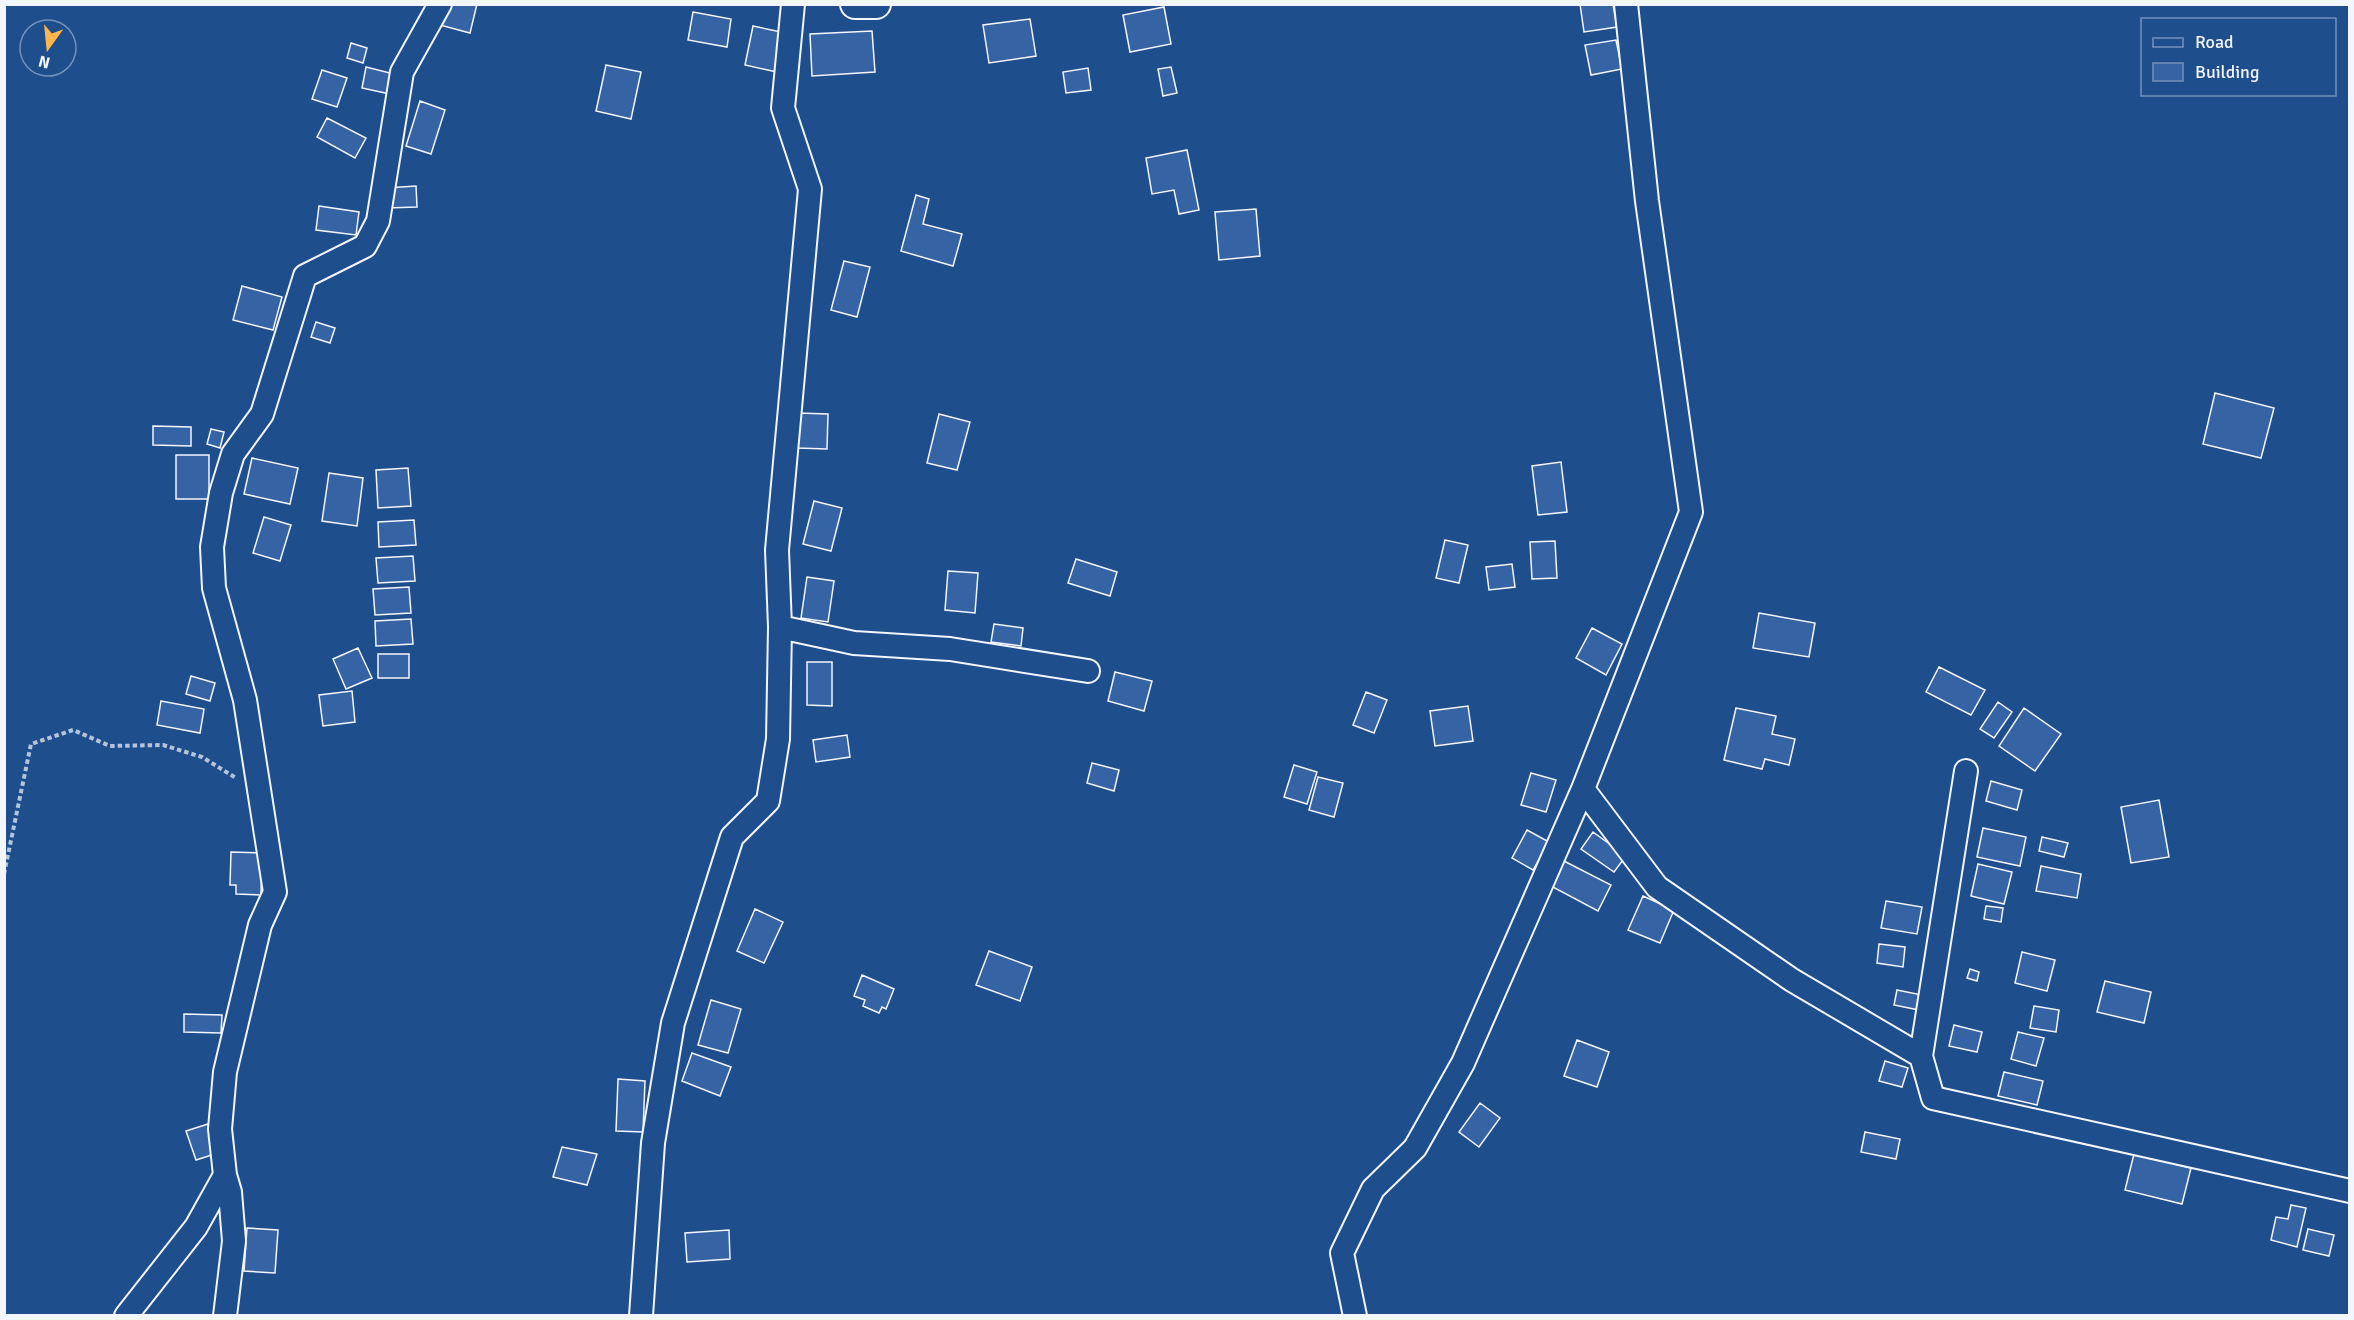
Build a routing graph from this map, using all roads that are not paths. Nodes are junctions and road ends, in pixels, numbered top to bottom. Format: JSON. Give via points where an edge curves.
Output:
{"nodes":[{"id":1,"x":440,"y":4,"type":"edge"},
{"id":2,"x":793,"y":4,"type":"edge"},
{"id":3,"x":855,"y":4,"type":"edge"},
{"id":4,"x":876,"y":4,"type":"edge"},
{"id":5,"x":1626,"y":4,"type":"edge"},
{"id":6,"x":780,"y":627,"type":"junction"},
{"id":7,"x":1088,"y":671,"type":"dead end"},
{"id":8,"x":1966,"y":771,"type":"dead end"},
{"id":9,"x":1583,"y":789,"type":"junction"},
{"id":10,"x":1921,"y":1056,"type":"junction"},
{"id":11,"x":225,"y":1174,"type":"junction"},
{"id":12,"x":2349,"y":1191,"type":"edge"},
{"id":13,"x":126,"y":1316,"type":"edge"},
{"id":14,"x":225,"y":1316,"type":"edge"},
{"id":15,"x":641,"y":1316,"type":"edge"},
{"id":16,"x":1355,"y":1316,"type":"edge"}],
"edges":[{"from":1,"to":11,"type":"street","via":[[402,72],[378,221],[365,246],[305,276],[262,414],[232,454],[221,493],[212,548],[214,588],[245,700],[275,892],[260,925],[225,1072],[220,1129]]},
{"from":2,"to":6,"type":"street","via":[[783,108],[810,189],[777,550]]},
{"from":3,"to":4,"type":"main road"},
{"from":5,"to":9,"type":"street","via":[[1647,201],[1691,512]]},
{"from":6,"to":7,"type":"street","via":[[854,643],[950,649]]},
{"from":6,"to":15,"type":"street","via":[[778,739],[768,801],[732,837],[673,1023],[653,1143]]},
{"from":8,"to":10,"type":"street"},
{"from":9,"to":10,"type":"street","via":[[1657,887],[1792,980]]},
{"from":9,"to":16,"type":"street","via":[[1463,1063],[1415,1148],[1373,1189],[1342,1253]]},
{"from":10,"to":12,"type":"street","via":[[1933,1098]]},
{"from":11,"to":13,"type":"street","via":[[196,1227]]},
{"from":11,"to":14,"type":"street","via":[[234,1241]]}]}
